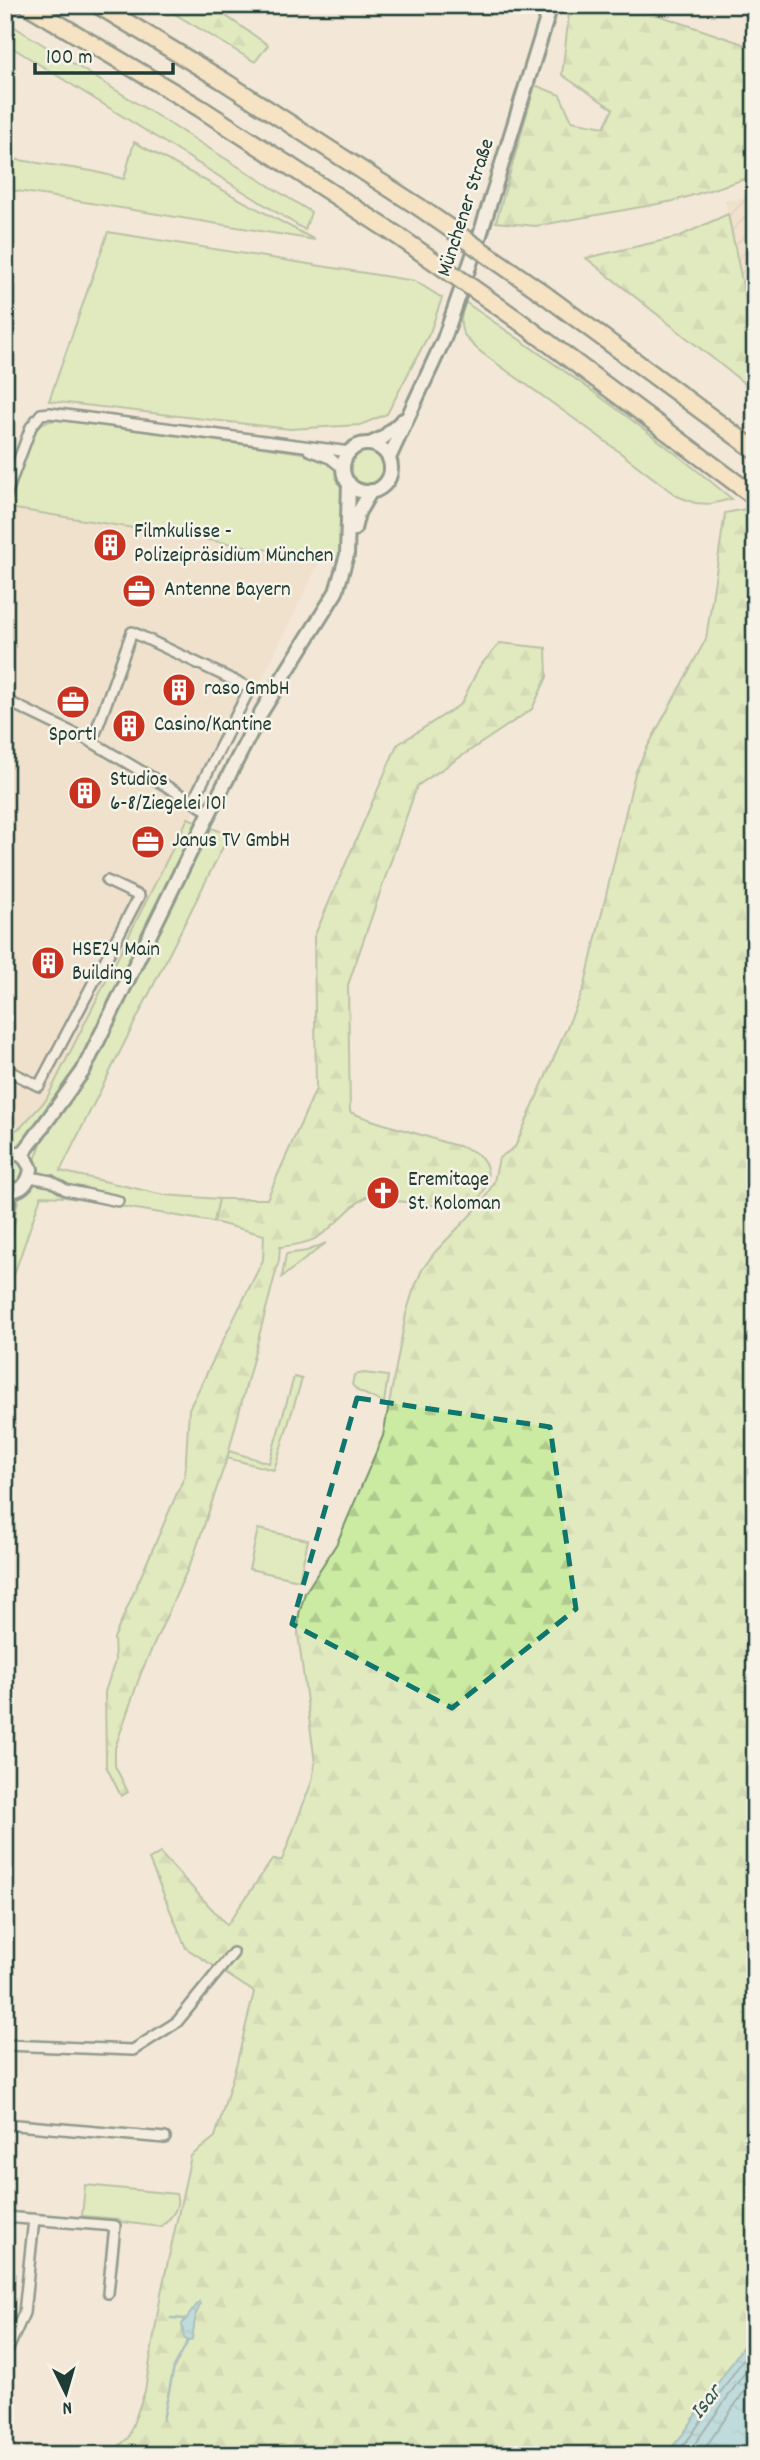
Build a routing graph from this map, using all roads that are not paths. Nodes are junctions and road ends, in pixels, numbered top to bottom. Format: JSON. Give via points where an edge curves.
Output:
{"nodes":[{"id":1,"x":27,"y":5,"type":"edge"},
{"id":2,"x":98,"y":5,"type":"edge"},
{"id":3,"x":551,"y":5,"type":"edge"},
{"id":4,"x":406,"y":418,"type":"junction"},
{"id":5,"x":370,"y":444,"type":"junction"},
{"id":6,"x":297,"y":447,"type":"junction"},
{"id":7,"x":752,"y":448,"type":"edge"},
{"id":8,"x":350,"y":452,"type":"junction"},
{"id":9,"x":389,"y":458,"type":"junction"},
{"id":10,"x":344,"y":469,"type":"junction"},
{"id":11,"x":349,"y":483,"type":"junction"},
{"id":12,"x":371,"y":491,"type":"junction"},
{"id":13,"x":5,"y":497,"type":"edge"},
{"id":14,"x":755,"y":497,"type":"edge"},
{"id":15,"x":348,"y":546,"type":"junction"},
{"id":16,"x":5,"y":700,"type":"edge"},
{"id":17,"x":92,"y":742,"type":"junction"},
{"id":18,"x":193,"y":801,"type":"junction"},
{"id":19,"x":210,"y":812,"type":"junction"},
{"id":20,"x":107,"y":881,"type":"dead end"},
{"id":21,"x":5,"y":1069,"type":"edge"},
{"id":22,"x":5,"y":1153,"type":"edge"},
{"id":23,"x":22,"y":1155,"type":"junction"},
{"id":24,"x":30,"y":1177,"type":"junction"},
{"id":25,"x":7,"y":1191,"type":"edge"},
{"id":26,"x":118,"y":1201,"type":"dead end"},
{"id":27,"x":5,"y":1236,"type":"edge"},
{"id":28,"x":233,"y":1953,"type":"dead end"},
{"id":29,"x":5,"y":2045,"type":"edge"},
{"id":30,"x":5,"y":2124,"type":"edge"},
{"id":31,"x":165,"y":2138,"type":"dead end"},
{"id":32,"x":5,"y":2217,"type":"edge"},
{"id":33,"x":34,"y":2219,"type":"junction"},
{"id":34,"x":108,"y":2292,"type":"dead end"},
{"id":35,"x":5,"y":2356,"type":"edge"}],
"edges":[{"from":1,"to":14,"type":"highway","bridge":true,"via":[[200,108],[398,236]]},
{"from":2,"to":7,"type":"highway","bridge":true,"via":[[419,207]]},
{"from":3,"to":4,"type":"main road","name":"Münchener Straße","via":[[449,326]]},
{"from":4,"to":5,"type":"main road","name":"Münchener Straße"},
{"from":4,"to":9,"type":"main road","name":"Münchener Straße"},
{"from":5,"to":8,"type":"main road"},
{"from":5,"to":9,"type":"main road"},
{"from":6,"to":8,"type":"street"},
{"from":6,"to":10,"type":"street","via":[[330,458]]},
{"from":6,"to":13,"type":"street","via":[[41,414],[31,427]]},
{"from":8,"to":10,"type":"main road"},
{"from":9,"to":12,"type":"main road","via":[[388,479]]},
{"from":10,"to":11,"type":"main road"},
{"from":11,"to":12,"type":"main road"},
{"from":11,"to":15,"type":"main road"},
{"from":12,"to":15,"type":"main road","via":[[358,513]]},
{"from":15,"to":19,"type":"main road","via":[[335,592],[262,711]]},
{"from":16,"to":17,"type":"street"},
{"from":17,"to":18,"type":"street"},
{"from":17,"to":18,"type":"street","via":[[132,632],[250,688]]},
{"from":18,"to":19,"type":"street"},
{"from":19,"to":23,"type":"main road","via":[[83,1071]]},
{"from":20,"to":21,"type":"street","via":[[139,896],[39,1086]]},
{"from":22,"to":23,"type":"main road"},
{"from":23,"to":24,"type":"main road"},
{"from":24,"to":25,"type":"main road","via":[[23,1188]]},
{"from":24,"to":26,"type":"street"},
{"from":25,"to":27,"type":"main road"},
{"from":28,"to":29,"type":"street","via":[[177,2022],[133,2049]]},
{"from":30,"to":31,"type":"street"},
{"from":32,"to":33,"type":"street"},
{"from":33,"to":34,"type":"street","via":[[115,2226]]},
{"from":33,"to":35,"type":"street","via":[[24,2313]]}]}
